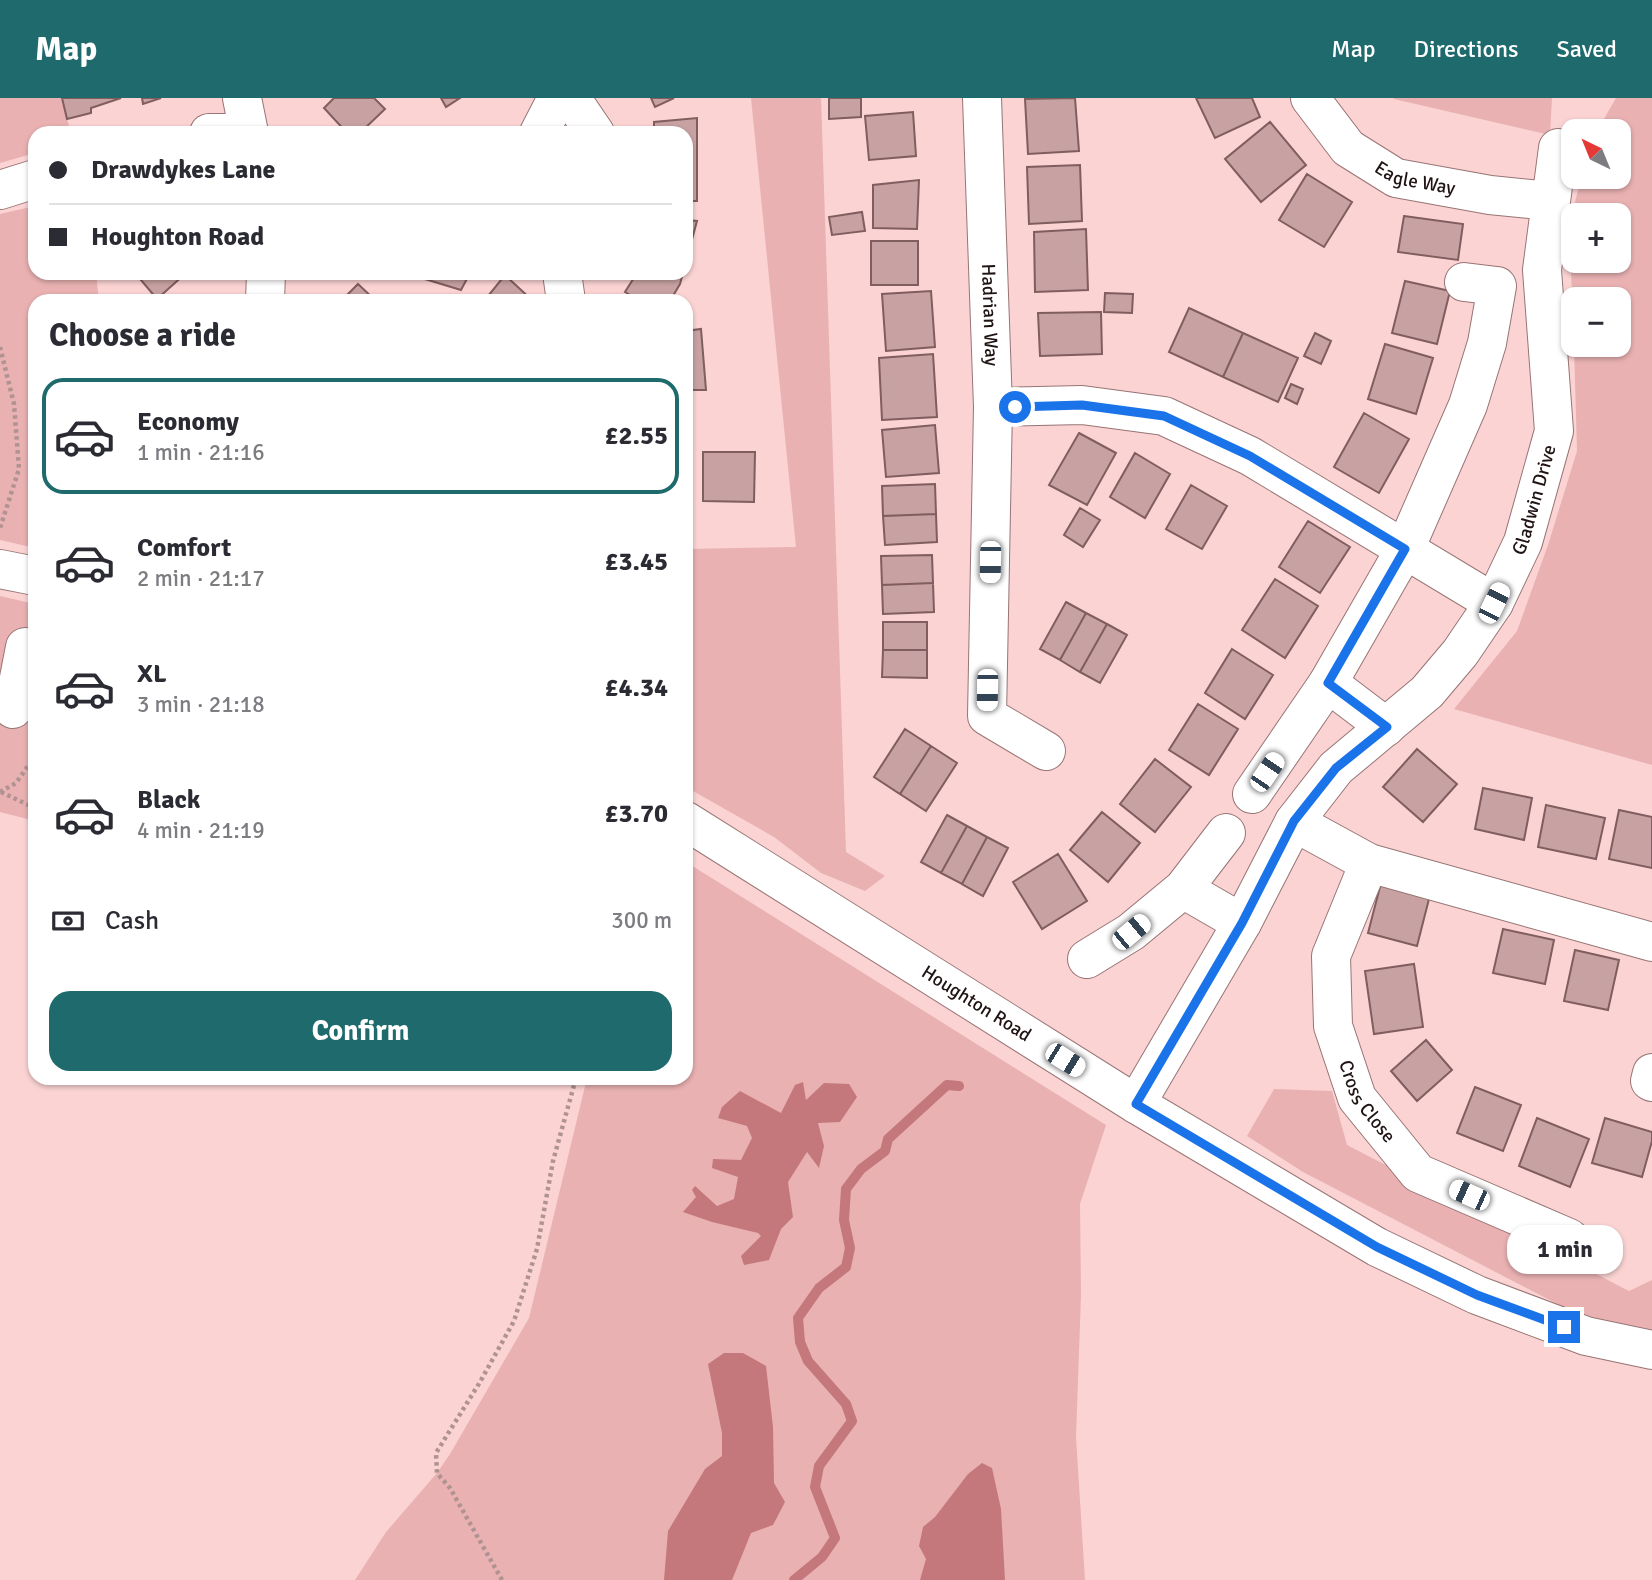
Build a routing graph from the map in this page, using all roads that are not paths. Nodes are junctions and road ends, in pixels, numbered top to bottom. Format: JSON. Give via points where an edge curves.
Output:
{"nodes":[{"id":1,"x":242,"y":98,"type":"edge"},
{"id":2,"x":557,"y":98,"type":"edge"},
{"id":3,"x":571,"y":98,"type":"edge"},
{"id":4,"x":982,"y":98,"type":"edge"},
{"id":5,"x":1310,"y":98,"type":"edge"},
{"id":6,"x":248,"y":126,"type":"edge"},
{"id":7,"x":543,"y":126,"type":"edge"},
{"id":8,"x":590,"y":126,"type":"edge"},
{"id":9,"x":1558,"y":148,"type":"dead end"},
{"id":10,"x":28,"y":181,"type":"edge"},
{"id":11,"x":0,"y":190,"type":"edge"},
{"id":12,"x":1550,"y":201,"type":"junction"},
{"id":13,"x":1464,"y":282,"type":"dead end"},
{"id":14,"x":993,"y":407,"type":"junction"},
{"id":15,"x":1405,"y":549,"type":"junction"},
{"id":16,"x":0,"y":569,"type":"edge"},
{"id":17,"x":28,"y":575,"type":"edge"},
{"id":18,"x":1494,"y":603,"type":"junction"},
{"id":19,"x":28,"y":648,"type":"edge"},
{"id":20,"x":1328,"y":683,"type":"junction"},
{"id":21,"x":13,"y":709,"type":"dead end"},
{"id":22,"x":1387,"y":727,"type":"junction"},
{"id":23,"x":1046,"y":751,"type":"dead end"},
{"id":24,"x":1252,"y":794,"type":"dead end"},
{"id":25,"x":1294,"y":821,"type":"junction"},
{"id":26,"x":693,"y":825,"type":"edge"},
{"id":27,"x":1226,"y":833,"type":"dead end"},
{"id":28,"x":1369,"y":863,"type":"junction"},
{"id":29,"x":1183,"y":889,"type":"junction"},
{"id":30,"x":1242,"y":923,"type":"junction"},
{"id":31,"x":1652,"y":942,"type":"edge"},
{"id":32,"x":1087,"y":959,"type":"dead end"},
{"id":33,"x":1652,"y":1073,"type":"edge"},
{"id":34,"x":1652,"y":1082,"type":"edge"},
{"id":35,"x":1136,"y":1104,"type":"junction"},
{"id":36,"x":1569,"y":1238,"type":"dead end"},
{"id":37,"x":1652,"y":1350,"type":"edge"}],
"edges":[{"from":1,"to":6,"type":"street"},
{"from":2,"to":7,"type":"street"},
{"from":3,"to":8,"type":"street"},
{"from":4,"to":14,"type":"street","name":"Hadrian Way"},
{"from":5,"to":12,"type":"street","name":"Eagle Way","via":[[1348,148],[1396,178]]},
{"from":9,"to":12,"type":"street","name":"Gladwin Drive"},
{"from":10,"to":11,"type":"street"},
{"from":12,"to":18,"type":"street","name":"Gladwin Drive","via":[[1542,270],[1554,431],[1523,542]]},
{"from":13,"to":15,"type":"street","via":[[1497,286],[1488,343],[1468,405]]},
{"from":14,"to":15,"type":"street","via":[[1082,405],[1164,416],[1250,456]]},
{"from":14,"to":23,"type":"street","name":"Hadrian Way","via":[[987,716]]},
{"from":15,"to":18,"type":"street"},
{"from":15,"to":20,"type":"street"},
{"from":16,"to":17,"type":"street"},
{"from":18,"to":22,"type":"street","name":"Gladwin Drive","via":[[1427,692]]},
{"from":19,"to":21,"type":"street","via":[[24,647]]},
{"from":20,"to":22,"type":"street"},
{"from":20,"to":24,"type":"street"},
{"from":22,"to":25,"type":"street","name":"Gladwin Drive","via":[[1336,768]]},
{"from":25,"to":28,"type":"street"},
{"from":25,"to":30,"type":"street","name":"Gladwin Drive"},
{"from":26,"to":35,"type":"street","name":"Houghton Road"},
{"from":27,"to":29,"type":"street"},
{"from":28,"to":31,"type":"street"},
{"from":28,"to":36,"type":"street","name":"Cross Close","via":[[1331,957],[1333,1026],[1357,1098],[1418,1173]]},
{"from":29,"to":30,"type":"street"},
{"from":29,"to":32,"type":"street","via":[[1131,932]]},
{"from":30,"to":35,"type":"street","name":"Gladwin Drive"},
{"from":33,"to":34,"type":"street"},
{"from":35,"to":37,"type":"street","name":"Houghton Road","via":[[1377,1247],[1465,1289],[1586,1335]]}]}
